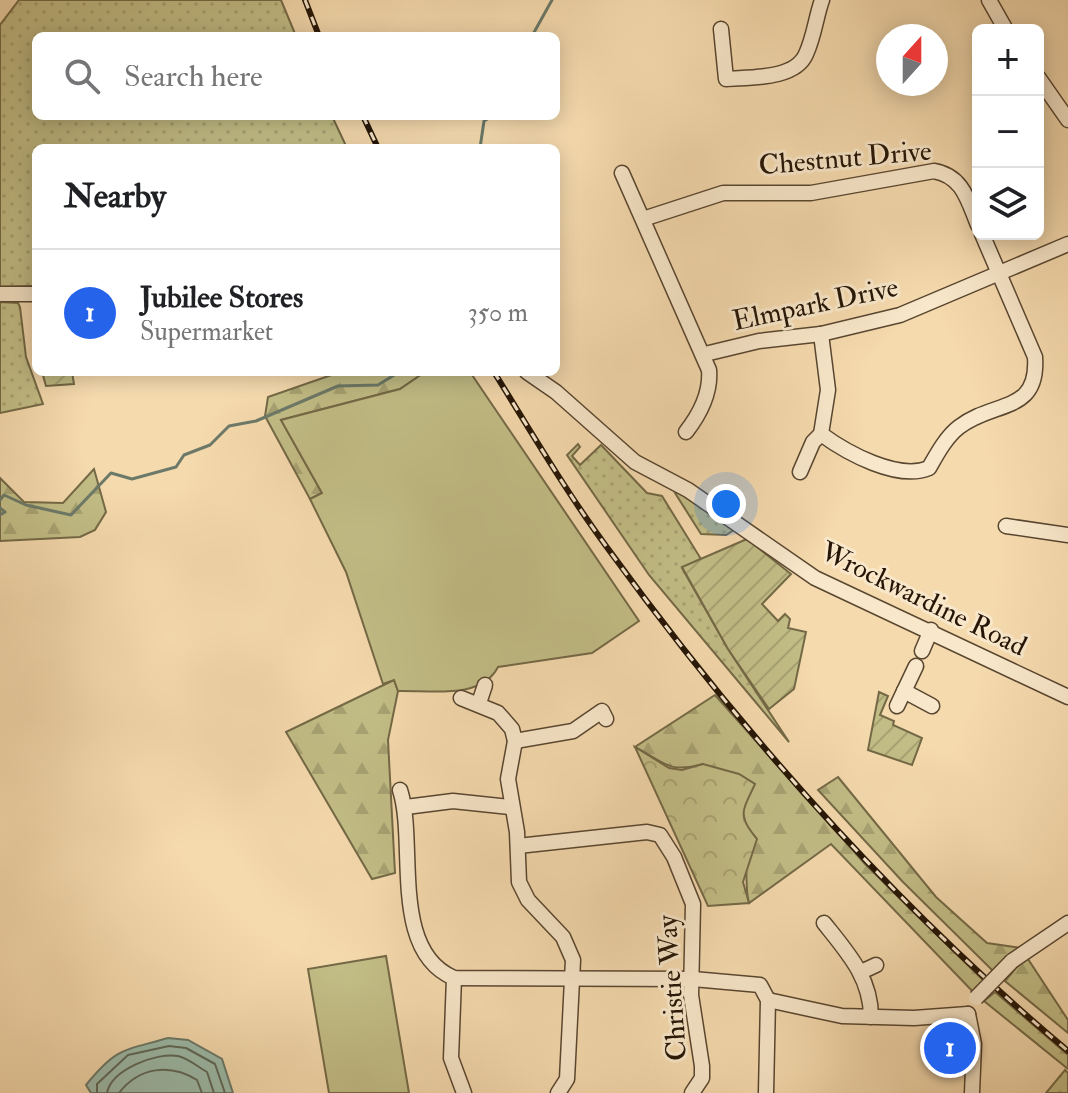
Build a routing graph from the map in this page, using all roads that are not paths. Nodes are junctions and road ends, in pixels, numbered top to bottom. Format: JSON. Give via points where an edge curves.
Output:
{"nodes":[{"id":1,"x":822,"y":0,"type":"edge"},
{"id":2,"x":989,"y":0,"type":"edge"},
{"id":3,"x":1003,"y":24,"type":"edge"},
{"id":4,"x":721,"y":29,"type":"dead end"},
{"id":5,"x":1044,"y":86,"type":"edge"},
{"id":6,"x":1068,"y":120,"type":"edge"},
{"id":7,"x":622,"y":173,"type":"dead end"},
{"id":8,"x":972,"y":211,"type":"edge"},
{"id":9,"x":643,"y":219,"type":"junction"},
{"id":10,"x":985,"y":240,"type":"edge"},
{"id":11,"x":1068,"y":244,"type":"edge"},
{"id":12,"x":998,"y":272,"type":"junction"},
{"id":13,"x":0,"y":294,"type":"edge"},
{"id":14,"x":32,"y":294,"type":"edge"},
{"id":15,"x":821,"y":334,"type":"junction"},
{"id":16,"x":705,"y":354,"type":"junction"},
{"id":17,"x":533,"y":376,"type":"edge"},
{"id":18,"x":686,"y":432,"type":"dead end"},
{"id":19,"x":821,"y":434,"type":"junction"},
{"id":20,"x":800,"y":472,"type":"dead end"},
{"id":21,"x":1006,"y":526,"type":"dead end"},
{"id":22,"x":1068,"y":535,"type":"edge"},
{"id":23,"x":931,"y":630,"type":"junction"},
{"id":24,"x":485,"y":685,"type":"dead end"},
{"id":25,"x":904,"y":691,"type":"junction"},
{"id":26,"x":1068,"y":697,"type":"edge"},
{"id":27,"x":461,"y":698,"type":"dead end"},
{"id":28,"x":479,"y":703,"type":"junction"},
{"id":29,"x":897,"y":706,"type":"dead end"},
{"id":30,"x":932,"y":706,"type":"dead end"},
{"id":31,"x":606,"y":719,"type":"dead end"},
{"id":32,"x":515,"y":741,"type":"junction"},
{"id":33,"x":400,"y":790,"type":"dead end"},
{"id":34,"x":406,"y":807,"type":"junction"},
{"id":35,"x":510,"y":807,"type":"junction"},
{"id":36,"x":518,"y":846,"type":"junction"},
{"id":37,"x":824,"y":923,"type":"dead end"},
{"id":38,"x":1068,"y":923,"type":"edge"},
{"id":39,"x":876,"y":965,"type":"dead end"},
{"id":40,"x":861,"y":972,"type":"junction"},
{"id":41,"x":454,"y":978,"type":"junction"},
{"id":42,"x":573,"y":978,"type":"junction"},
{"id":43,"x":693,"y":979,"type":"junction"},
{"id":44,"x":768,"y":1000,"type":"junction"},
{"id":45,"x":968,"y":1014,"type":"junction"},
{"id":46,"x":871,"y":1017,"type":"junction"},
{"id":47,"x":567,"y":1090,"type":"edge"},
{"id":48,"x":464,"y":1093,"type":"edge"},
{"id":49,"x":692,"y":1093,"type":"edge"},
{"id":50,"x":766,"y":1093,"type":"edge"},
{"id":51,"x":972,"y":1093,"type":"edge"}],
"edges":[{"from":1,"to":4,"type":"street","via":[[806,57],[770,76],[726,79]]},
{"from":2,"to":3,"type":"street"},
{"from":5,"to":6,"type":"street"},
{"from":7,"to":9,"type":"street"},
{"from":8,"to":9,"type":"street","name":"Chestnut Drive","via":[[960,184],[934,171],[811,193],[723,193]]},
{"from":9,"to":16,"type":"street"},
{"from":10,"to":12,"type":"street"},
{"from":11,"to":12,"type":"street","name":"Elmpark Drive"},
{"from":12,"to":15,"type":"street","name":"Elmpark Drive","via":[[900,315]]},
{"from":12,"to":19,"type":"street","via":[[1035,357],[1032,389],[1022,399],[959,427],[929,468],[917,473],[906,473]]},
{"from":13,"to":14,"type":"street"},
{"from":15,"to":16,"type":"street","name":"Elmpark Drive"},
{"from":15,"to":19,"type":"street","via":[[828,390]]},
{"from":16,"to":18,"type":"street","via":[[710,384]]},
{"from":17,"to":23,"type":"street","name":"Wrockwardine Road","via":[[635,462],[688,490],[815,578]]},
{"from":19,"to":20,"type":"street"},
{"from":21,"to":22,"type":"street"},
{"from":23,"to":25,"type":"street"},
{"from":23,"to":26,"type":"street","name":"Wrockwardine Road"},
{"from":24,"to":28,"type":"street"},
{"from":25,"to":29,"type":"street"},
{"from":25,"to":30,"type":"street"},
{"from":27,"to":28,"type":"street"},
{"from":28,"to":32,"type":"street","via":[[498,713]]},
{"from":31,"to":32,"type":"street","via":[[602,711],[573,731]]},
{"from":32,"to":35,"type":"street","via":[[509,759]]},
{"from":33,"to":34,"type":"street"},
{"from":34,"to":35,"type":"street","via":[[453,801]]},
{"from":34,"to":41,"type":"street","via":[[412,916],[434,964]]},
{"from":35,"to":36,"type":"street"},
{"from":36,"to":42,"type":"street","via":[[519,882],[528,900],[563,937],[573,960]]},
{"from":36,"to":43,"type":"street","name":"Christie Way","via":[[660,835],[693,904]]},
{"from":37,"to":40,"type":"street"},
{"from":38,"to":45,"type":"street","bridge":true,"via":[[1012,961],[976,998]]},
{"from":39,"to":40,"type":"street"},
{"from":40,"to":46,"type":"street"},
{"from":41,"to":42,"type":"street"},
{"from":41,"to":48,"type":"street","via":[[451,1058]]},
{"from":42,"to":43,"type":"street"},
{"from":42,"to":47,"type":"street"},
{"from":43,"to":44,"type":"street","via":[[753,983],[765,990]]},
{"from":43,"to":49,"type":"street","name":"Christie Way","via":[[702,1078]]},
{"from":44,"to":46,"type":"street"},
{"from":44,"to":50,"type":"street"},
{"from":45,"to":46,"type":"street"},
{"from":45,"to":51,"type":"street","via":[[974,1044]]}]}
